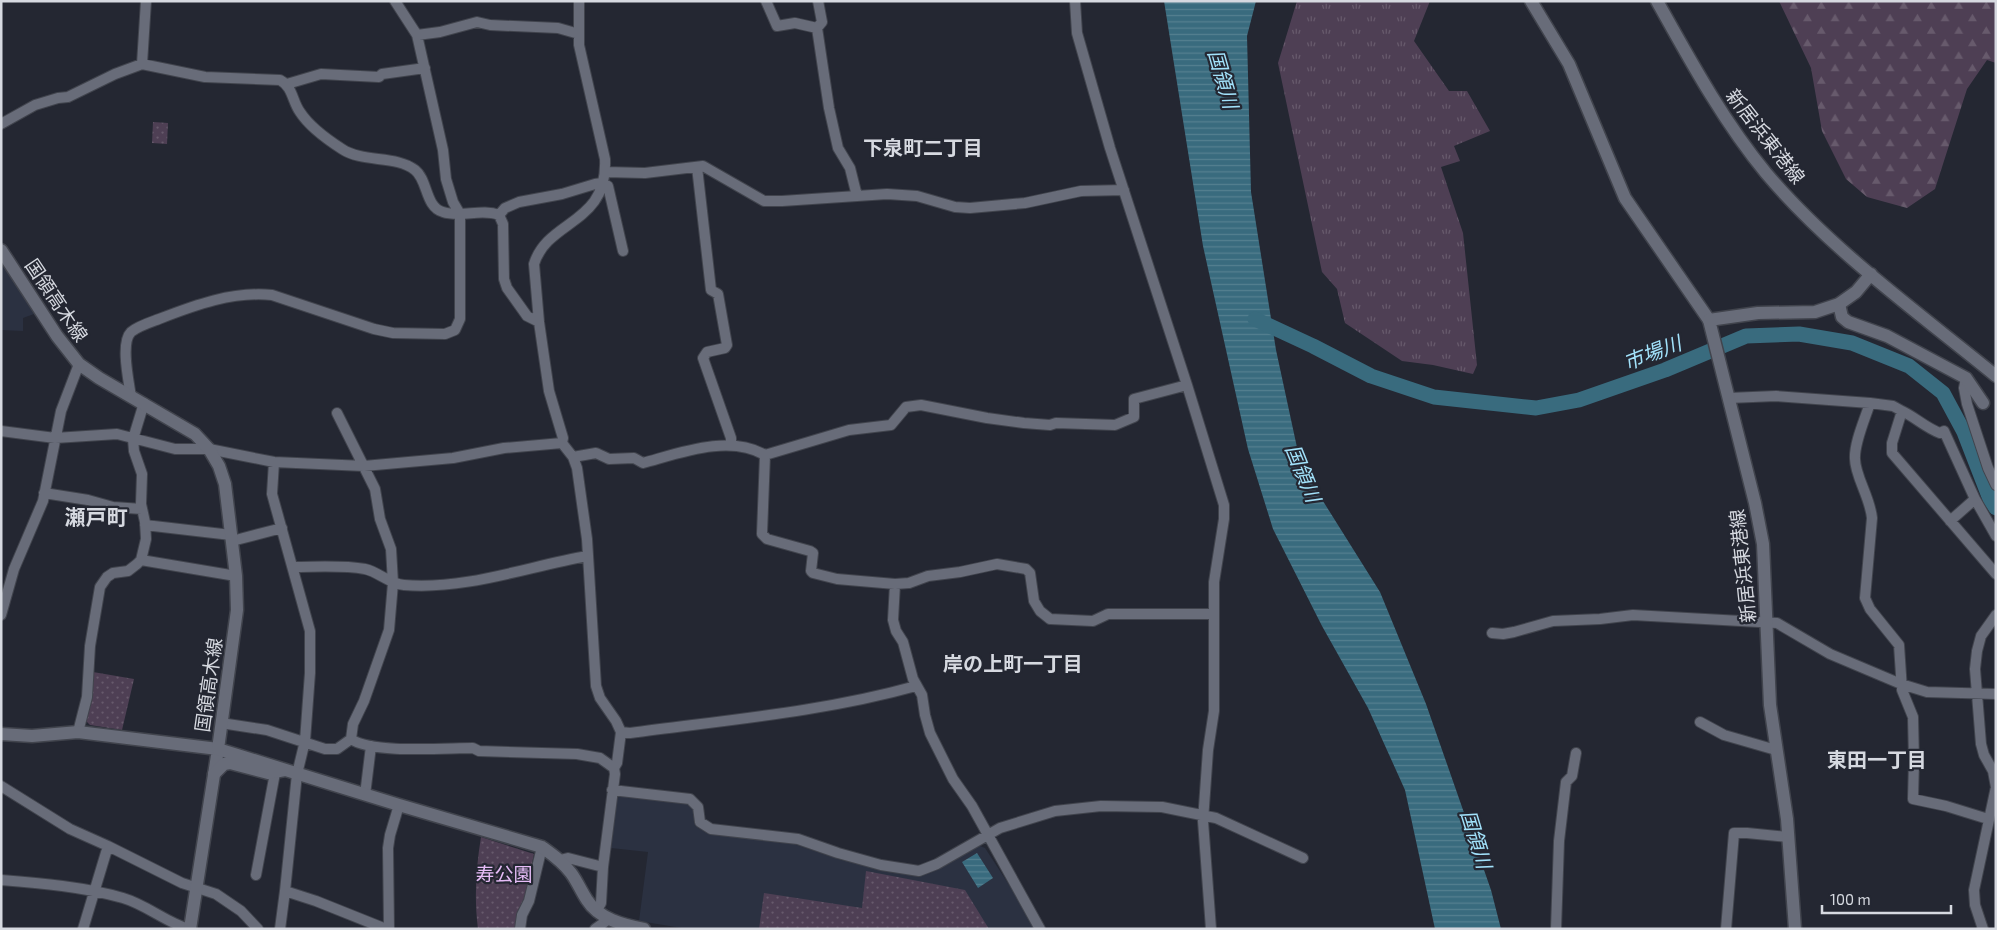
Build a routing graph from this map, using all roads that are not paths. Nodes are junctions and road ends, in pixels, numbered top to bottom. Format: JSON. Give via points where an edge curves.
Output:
{"nodes":[{"id":1,"x":146,"y":1,"type":"edge"},
{"id":2,"x":395,"y":1,"type":"edge"},
{"id":3,"x":579,"y":1,"type":"edge"},
{"id":4,"x":766,"y":1,"type":"edge"},
{"id":5,"x":818,"y":1,"type":"edge"},
{"id":6,"x":1075,"y":1,"type":"edge"},
{"id":7,"x":1531,"y":1,"type":"edge"},
{"id":8,"x":1657,"y":1,"type":"edge"},
{"id":9,"x":817,"y":28,"type":"junction"},
{"id":10,"x":579,"y":34,"type":"junction"},
{"id":11,"x":417,"y":35,"type":"junction"},
{"id":12,"x":142,"y":64,"type":"junction"},
{"id":13,"x":424,"y":68,"type":"junction"},
{"id":14,"x":287,"y":84,"type":"junction"},
{"id":15,"x":1,"y":124,"type":"edge"},
{"id":16,"x":697,"y":167,"type":"junction"},
{"id":17,"x":606,"y":172,"type":"junction"},
{"id":18,"x":602,"y":183,"type":"junction"},
{"id":19,"x":1124,"y":190,"type":"junction"},
{"id":20,"x":857,"y":196,"type":"junction"},
{"id":21,"x":460,"y":214,"type":"junction"},
{"id":22,"x":499,"y":215,"type":"junction"},
{"id":23,"x":1,"y":250,"type":"edge"},
{"id":24,"x":623,"y":251,"type":"dead end"},
{"id":25,"x":1871,"y":274,"type":"junction"},
{"id":26,"x":1839,"y":304,"type":"junction"},
{"id":27,"x":539,"y":322,"type":"junction"},
{"id":28,"x":1711,"y":325,"type":"junction"},
{"id":29,"x":79,"y":364,"type":"junction"},
{"id":30,"x":1996,"y":376,"type":"edge"},
{"id":31,"x":1966,"y":378,"type":"junction"},
{"id":32,"x":1187,"y":385,"type":"junction"},
{"id":33,"x":1729,"y":395,"type":"junction"},
{"id":34,"x":132,"y":396,"type":"junction"},
{"id":35,"x":144,"y":403,"type":"junction"},
{"id":36,"x":1870,"y":403,"type":"junction"},
{"id":37,"x":1983,"y":403,"type":"dead end"},
{"id":38,"x":1902,"y":411,"type":"junction"},
{"id":39,"x":336,"y":413,"type":"dead end"},
{"id":40,"x":1,"y":431,"type":"edge"},
{"id":41,"x":55,"y":438,"type":"junction"},
{"id":42,"x":133,"y":439,"type":"junction"},
{"id":43,"x":562,"y":443,"type":"junction"},
{"id":44,"x":731,"y":446,"type":"junction"},
{"id":45,"x":209,"y":449,"type":"junction"},
{"id":46,"x":765,"y":455,"type":"junction"},
{"id":47,"x":573,"y":457,"type":"junction"},
{"id":48,"x":274,"y":462,"type":"junction"},
{"id":49,"x":364,"y":466,"type":"junction"},
{"id":50,"x":1996,"y":485,"type":"edge"},
{"id":51,"x":44,"y":493,"type":"junction"},
{"id":52,"x":1975,"y":499,"type":"junction"},
{"id":53,"x":142,"y":509,"type":"junction"},
{"id":54,"x":1950,"y":521,"type":"junction"},
{"id":55,"x":146,"y":525,"type":"junction"},
{"id":56,"x":282,"y":528,"type":"junction"},
{"id":57,"x":1996,"y":536,"type":"edge"},
{"id":58,"x":232,"y":538,"type":"junction"},
{"id":59,"x":587,"y":556,"type":"junction"},
{"id":60,"x":141,"y":560,"type":"junction"},
{"id":61,"x":293,"y":567,"type":"junction"},
{"id":62,"x":1996,"y":574,"type":"edge"},
{"id":63,"x":236,"y":576,"type":"junction"},
{"id":64,"x":393,"y":583,"type":"junction"},
{"id":65,"x":895,"y":584,"type":"junction"},
{"id":66,"x":1214,"y":614,"type":"junction"},
{"id":67,"x":1,"y":615,"type":"edge"},
{"id":68,"x":1996,"y":615,"type":"edge"},
{"id":69,"x":1767,"y":623,"type":"junction"},
{"id":70,"x":1492,"y":633,"type":"dead end"},
{"id":71,"x":1901,"y":684,"type":"junction"},
{"id":72,"x":916,"y":686,"type":"junction"},
{"id":73,"x":1977,"y":693,"type":"junction"},
{"id":74,"x":1996,"y":694,"type":"edge"},
{"id":75,"x":1700,"y":722,"type":"dead end"},
{"id":76,"x":221,"y":723,"type":"junction"},
{"id":77,"x":78,"y":732,"type":"junction"},
{"id":78,"x":621,"y":732,"type":"junction"},
{"id":79,"x":1,"y":734,"type":"edge"},
{"id":80,"x":351,"y":738,"type":"junction"},
{"id":81,"x":305,"y":741,"type":"junction"},
{"id":82,"x":371,"y":746,"type":"junction"},
{"id":83,"x":218,"y":749,"type":"junction"},
{"id":84,"x":1776,"y":750,"type":"junction"},
{"id":85,"x":1576,"y":753,"type":"dead end"},
{"id":86,"x":614,"y":768,"type":"junction"},
{"id":87,"x":1995,"y":771,"type":"edge"},
{"id":88,"x":286,"y":772,"type":"junction"},
{"id":89,"x":214,"y":774,"type":"junction"},
{"id":90,"x":1,"y":786,"type":"edge"},
{"id":91,"x":612,"y":790,"type":"junction"},
{"id":92,"x":365,"y":795,"type":"junction"},
{"id":93,"x":399,"y":805,"type":"junction"},
{"id":94,"x":1991,"y":814,"type":"edge"},
{"id":95,"x":1204,"y":815,"type":"junction"},
{"id":96,"x":987,"y":835,"type":"junction"},
{"id":97,"x":1788,"y":837,"type":"junction"},
{"id":98,"x":108,"y":846,"type":"junction"},
{"id":99,"x":542,"y":847,"type":"junction"},
{"id":100,"x":1303,"y":858,"type":"dead end"},
{"id":101,"x":560,"y":860,"type":"junction"},
{"id":102,"x":603,"y":867,"type":"junction"},
{"id":103,"x":256,"y":875,"type":"dead end"},
{"id":104,"x":1,"y":880,"type":"edge"},
{"id":105,"x":197,"y":886,"type":"junction"},
{"id":106,"x":285,"y":891,"type":"junction"},
{"id":107,"x":94,"y":892,"type":"junction"},
{"id":108,"x":596,"y":911,"type":"junction"},
{"id":109,"x":609,"y":919,"type":"junction"},
{"id":110,"x":83,"y":929,"type":"edge"},
{"id":111,"x":189,"y":929,"type":"edge"},
{"id":112,"x":258,"y":929,"type":"edge"},
{"id":113,"x":280,"y":929,"type":"edge"},
{"id":114,"x":387,"y":929,"type":"edge"},
{"id":115,"x":520,"y":929,"type":"edge"},
{"id":116,"x":595,"y":929,"type":"edge"},
{"id":117,"x":644,"y":929,"type":"edge"},
{"id":118,"x":1040,"y":929,"type":"edge"},
{"id":119,"x":1211,"y":929,"type":"edge"},
{"id":120,"x":1556,"y":929,"type":"edge"},
{"id":121,"x":1726,"y":929,"type":"edge"},
{"id":122,"x":1794,"y":929,"type":"edge"},
{"id":123,"x":1983,"y":929,"type":"edge"}],
"edges":[{"from":1,"to":12,"type":"street"},
{"from":2,"to":11,"type":"street"},
{"from":3,"to":10,"type":"street"},
{"from":4,"to":9,"type":"street","via":[[778,26],[795,23]]},
{"from":5,"to":9,"type":"street","via":[[822,22]]},
{"from":6,"to":19,"type":"street","via":[[1077,34]]},
{"from":7,"to":28,"type":"main road","via":[[1569,64],[1625,198]]},
{"from":8,"to":25,"type":"main road","name":"新居浜東港線","via":[[1703,84],[1767,174],[1814,224]]},
{"from":9,"to":20,"type":"street","via":[[838,148],[850,168]]},
{"from":10,"to":11,"type":"street","via":[[558,28],[477,22]]},
{"from":10,"to":17,"type":"street"},
{"from":11,"to":13,"type":"street"},
{"from":12,"to":14,"type":"street","via":[[205,78],[280,80]]},
{"from":12,"to":15,"type":"street","via":[[68,97],[35,105]]},
{"from":13,"to":14,"type":"street","via":[[379,76],[320,74]]},
{"from":13,"to":21,"type":"street","via":[[443,150],[446,179]]},
{"from":14,"to":21,"type":"street","via":[[300,112],[319,132],[356,156],[394,161],[414,169],[422,178],[433,206],[442,212]]},
{"from":16,"to":17,"type":"street","via":[[645,173]]},
{"from":16,"to":20,"type":"street","via":[[709,169],[764,201]]},
{"from":16,"to":44,"type":"street","via":[[711,290],[718,294],[726,345],[707,352],[703,358]]},
{"from":17,"to":18,"type":"street"},
{"from":18,"to":22,"type":"street","via":[[519,202],[505,208]]},
{"from":18,"to":24,"type":"street","via":[[608,186]]},
{"from":18,"to":27,"type":"street","via":[[599,196],[590,208],[537,255],[534,264]]},
{"from":19,"to":20,"type":"street","via":[[1081,191],[1025,203],[970,208],[917,196]]},
{"from":19,"to":32,"type":"street"},
{"from":21,"to":22,"type":"street","via":[[492,212]]},
{"from":21,"to":34,"type":"street","via":[[460,319],[455,330],[445,334],[393,333],[272,294],[256,293],[202,302],[131,332],[126,343],[126,358]]},
{"from":22,"to":27,"type":"street","via":[[503,224],[507,288],[527,316]]},
{"from":23,"to":29,"type":"main road","name":"国領高木線","via":[[56,336]]},
{"from":25,"to":26,"type":"main road","via":[[1856,292]]},
{"from":25,"to":30,"type":"main road","name":"新居浜東港線"},
{"from":26,"to":28,"type":"main road","via":[[1815,312],[1758,313]]},
{"from":26,"to":31,"type":"main road","via":[[1842,316],[1848,322],[1887,336]]},
{"from":27,"to":43,"type":"street","via":[[549,391]]},
{"from":28,"to":33,"type":"main road","name":"新居浜東港線"},
{"from":29,"to":34,"type":"main road","name":"国領高木線"},
{"from":29,"to":41,"type":"street","via":[[61,411]]},
{"from":31,"to":37,"type":"main road"},
{"from":31,"to":50,"type":"street","via":[[1967,404]]},
{"from":32,"to":46,"type":"street","via":[[1134,399],[1134,417],[1115,424],[1024,423],[921,405],[906,408],[891,425],[848,430]]},
{"from":32,"to":66,"type":"street","via":[[1224,505],[1214,582]]},
{"from":33,"to":36,"type":"street"},
{"from":33,"to":69,"type":"main road","name":"新居浜東港線","via":[[1763,544]]},
{"from":34,"to":35,"type":"main road","name":"国領高木線"},
{"from":35,"to":42,"type":"street"},
{"from":35,"to":45,"type":"main road","name":"国領高木線","via":[[194,434]]},
{"from":36,"to":38,"type":"street","via":[[1893,406]]},
{"from":36,"to":71,"type":"street","via":[[1854,461],[1871,512],[1866,598],[1899,645]]},
{"from":38,"to":52,"type":"street","via":[[1932,431],[1944,431]]},
{"from":38,"to":54,"type":"street","via":[[1892,453]]},
{"from":39,"to":49,"type":"street"},
{"from":40,"to":41,"type":"street"},
{"from":41,"to":42,"type":"street","via":[[117,434]]},
{"from":41,"to":51,"type":"street"},
{"from":42,"to":45,"type":"street","via":[[175,449]]},
{"from":42,"to":53,"type":"street","via":[[142,474]]},
{"from":43,"to":47,"type":"street"},
{"from":43,"to":49,"type":"street"},
{"from":44,"to":46,"type":"street","via":[[756,450]]},
{"from":44,"to":47,"type":"street","via":[[697,449],[643,463],[634,458],[609,459],[596,453]]},
{"from":45,"to":48,"type":"street"},
{"from":45,"to":58,"type":"main road","name":"国領高木線","via":[[225,484]]},
{"from":46,"to":65,"type":"street","via":[[762,534],[767,539],[813,553],[813,573],[837,579]]},
{"from":47,"to":59,"type":"street"},
{"from":48,"to":49,"type":"street"},
{"from":48,"to":56,"type":"street","via":[[272,494]]},
{"from":49,"to":64,"type":"street","via":[[375,488],[380,519],[391,549]]},
{"from":51,"to":53,"type":"street","via":[[114,507]]},
{"from":51,"to":67,"type":"street","via":[[33,528],[14,569]]},
{"from":52,"to":54,"type":"street"},
{"from":52,"to":57,"type":"street"},
{"from":53,"to":55,"type":"street"},
{"from":54,"to":62,"type":"street"},
{"from":55,"to":58,"type":"street"},
{"from":55,"to":60,"type":"street"},
{"from":56,"to":58,"type":"street"},
{"from":56,"to":61,"type":"street"},
{"from":58,"to":63,"type":"main road","name":"国領高木線"},
{"from":59,"to":64,"type":"street","via":[[489,579],[442,584]]},
{"from":59,"to":78,"type":"street","via":[[596,686]]},
{"from":60,"to":63,"type":"street"},
{"from":60,"to":77,"type":"street","via":[[133,568],[113,573],[100,587],[90,646],[87,697]]},
{"from":61,"to":64,"type":"street","via":[[367,569]]},
{"from":61,"to":81,"type":"street","via":[[310,631]]},
{"from":63,"to":76,"type":"main road","name":"国領高木線","via":[[237,610]]},
{"from":64,"to":80,"type":"street","via":[[389,630],[353,724]]},
{"from":65,"to":66,"type":"street","via":[[997,564],[1026,569],[1030,573],[1034,601],[1040,612],[1050,619],[1092,621],[1108,614]]},
{"from":65,"to":72,"type":"street","via":[[893,620]]},
{"from":66,"to":95,"type":"street","via":[[1214,711]]},
{"from":68,"to":73,"type":"street","via":[[1981,636],[1977,651]]},
{"from":69,"to":70,"type":"street","via":[[1633,615],[1553,621],[1514,632]]},
{"from":69,"to":71,"type":"street","via":[[1777,624],[1830,654]]},
{"from":69,"to":84,"type":"main road","name":"新居浜東港線","via":[[1770,705]]},
{"from":71,"to":73,"type":"street","via":[[1927,692]]},
{"from":71,"to":94,"type":"street","via":[[1913,717],[1913,799]]},
{"from":72,"to":78,"type":"street","via":[[874,698],[772,716]]},
{"from":72,"to":96,"type":"street","via":[[922,695],[930,733],[940,755]]},
{"from":73,"to":74,"type":"street"},
{"from":73,"to":87,"type":"street","via":[[1981,744]]},
{"from":75,"to":84,"type":"street","via":[[1724,735]]},
{"from":76,"to":81,"type":"street","via":[[267,730]]},
{"from":76,"to":83,"type":"main road","name":"国領高木線"},
{"from":77,"to":79,"type":"main road","via":[[32,736]]},
{"from":77,"to":83,"type":"main road"},
{"from":78,"to":86,"type":"street"},
{"from":80,"to":81,"type":"street","via":[[337,749],[325,749]]},
{"from":80,"to":82,"type":"street","via":[[358,744]]},
{"from":81,"to":88,"type":"street"},
{"from":82,"to":86,"type":"street","via":[[577,754],[600,758]]},
{"from":82,"to":92,"type":"street"},
{"from":83,"to":88,"type":"main road","name":"国領高木線"},
{"from":83,"to":89,"type":"main road"},
{"from":84,"to":97,"type":"main road","name":"新居浜東港線"},
{"from":85,"to":120,"type":"street","via":[[1572,776],[1566,782],[1559,842]]},
{"from":86,"to":91,"type":"street"},
{"from":87,"to":94,"type":"street"},
{"from":88,"to":89,"type":"main road","via":[[230,763],[224,764]]},
{"from":88,"to":92,"type":"main road","name":"国領高木線"},
{"from":88,"to":103,"type":"street"},
{"from":88,"to":106,"type":"street"},
{"from":89,"to":105,"type":"main road"},
{"from":90,"to":98,"type":"street","via":[[70,829]]},
{"from":91,"to":96,"type":"street","via":[[690,799],[698,807],[700,822],[711,829],[798,839],[838,854],[919,872]]},
{"from":91,"to":102,"type":"street"},
{"from":92,"to":93,"type":"main road","name":"国領高木線"},
{"from":93,"to":99,"type":"main road","name":"国領高木線"},
{"from":93,"to":114,"type":"street","via":[[388,848]]},
{"from":94,"to":123,"type":"street","via":[[1974,890]]},
{"from":95,"to":96,"type":"street","via":[[1162,806],[1101,806],[1055,811]]},
{"from":95,"to":100,"type":"street"},
{"from":95,"to":119,"type":"street"},
{"from":96,"to":118,"type":"street"},
{"from":97,"to":121,"type":"street","via":[[1734,833]]},
{"from":97,"to":122,"type":"main road","name":"新居浜東港線"},
{"from":98,"to":105,"type":"street","via":[[182,883]]},
{"from":98,"to":107,"type":"street"},
{"from":99,"to":101,"type":"main road","name":"国領高木線"},
{"from":99,"to":115,"type":"street"},
{"from":101,"to":102,"type":"street","via":[[568,858]]},
{"from":101,"to":108,"type":"main road","name":"国領高木線"},
{"from":102,"to":108,"type":"street","via":[[600,903]]},
{"from":104,"to":107,"type":"street"},
{"from":105,"to":111,"type":"main road"},
{"from":105,"to":112,"type":"street","via":[[225,899]]},
{"from":106,"to":113,"type":"street"},
{"from":106,"to":114,"type":"street"},
{"from":107,"to":110,"type":"street"},
{"from":107,"to":111,"type":"street","via":[[136,903]]},
{"from":108,"to":109,"type":"main road","name":"国領高木線"},
{"from":109,"to":116,"type":"street"},
{"from":109,"to":117,"type":"main road","name":"国領高木線"}]}
